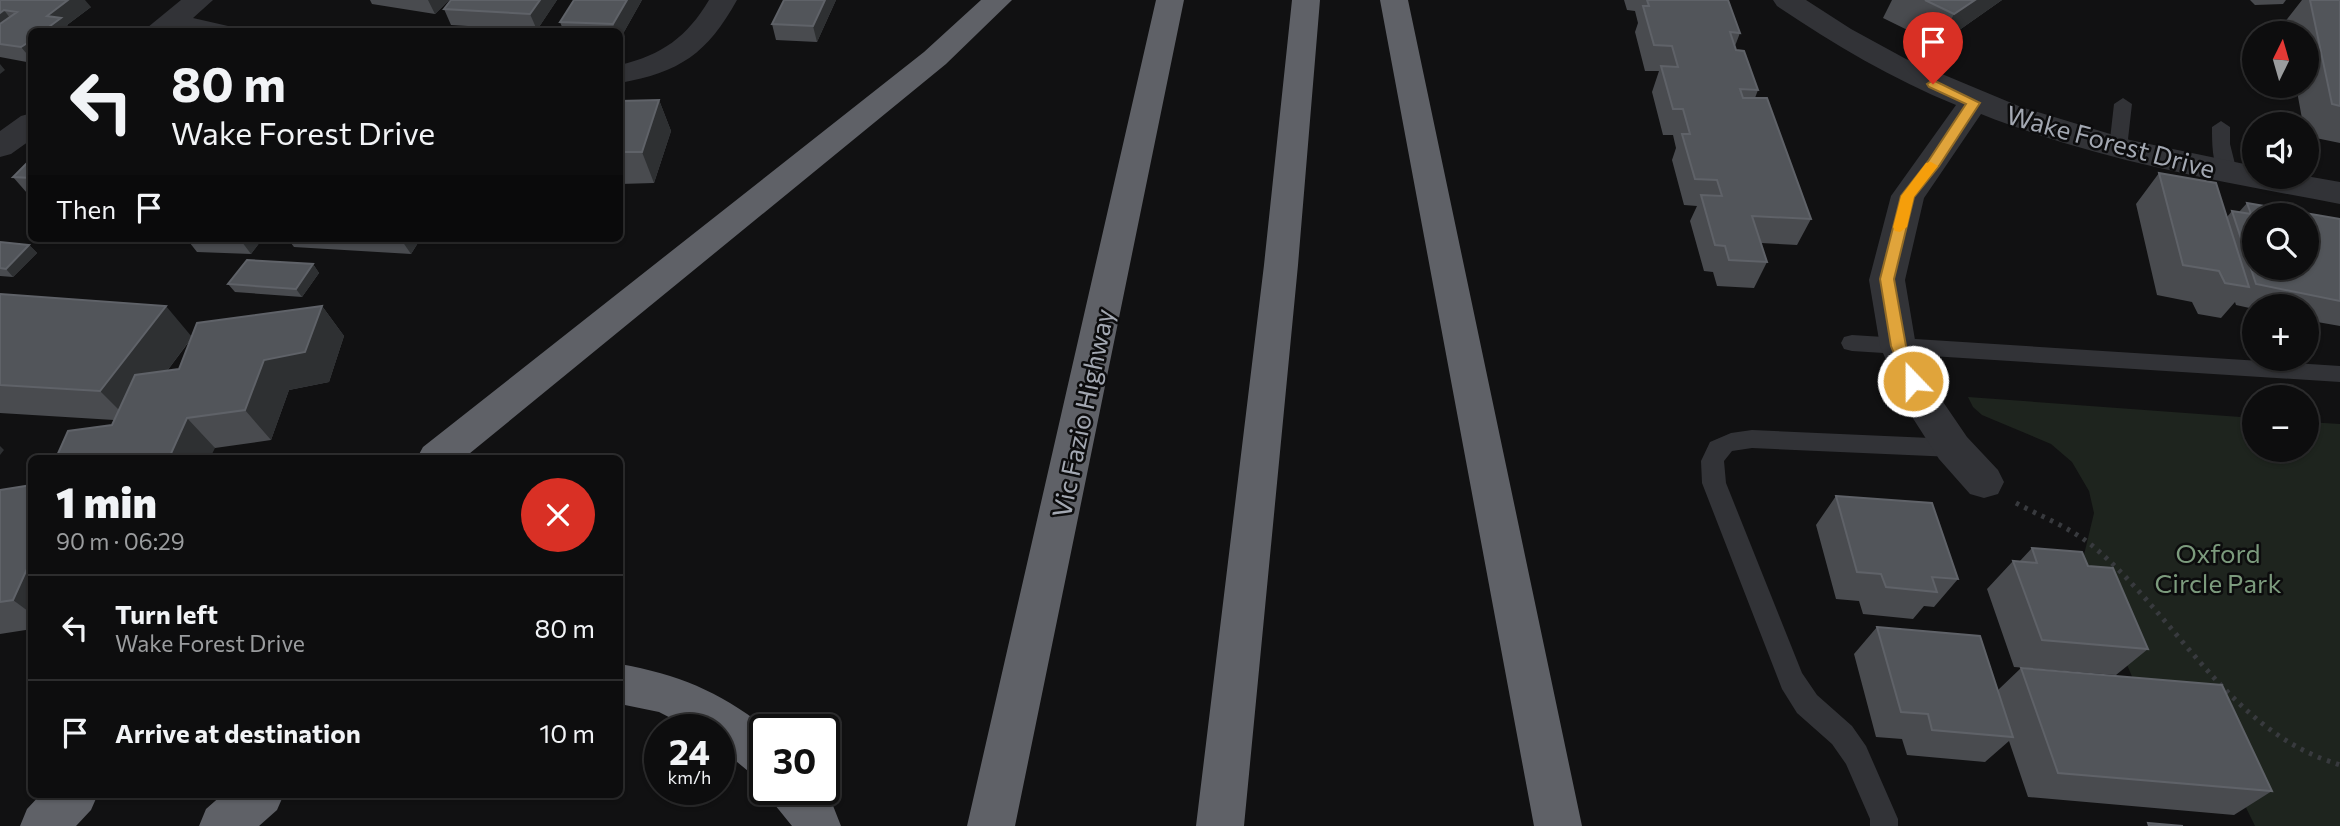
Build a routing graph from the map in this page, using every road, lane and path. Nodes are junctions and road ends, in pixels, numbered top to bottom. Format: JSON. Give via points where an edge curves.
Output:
{"nodes":[{"id":1,"x":199,"y":0,"type":"edge"},
{"id":2,"x":723,"y":0,"type":"edge"},
{"id":3,"x":998,"y":0,"type":"edge"},
{"id":4,"x":1170,"y":0,"type":"edge"},
{"id":5,"x":1306,"y":0,"type":"edge"},
{"id":6,"x":1394,"y":0,"type":"edge"},
{"id":7,"x":1787,"y":0,"type":"edge"},
{"id":8,"x":163,"y":27,"type":"edge"},
{"id":9,"x":623,"y":73,"type":"edge"},
{"id":10,"x":1973,"y":103,"type":"junction"},
{"id":11,"x":2123,"y":104,"type":"dead end"},
{"id":12,"x":28,"y":125,"type":"edge"},
{"id":13,"x":2221,"y":127,"type":"dead end"},
{"id":14,"x":0,"y":147,"type":"edge"},
{"id":15,"x":2118,"y":148,"type":"junction"},
{"id":16,"x":2242,"y":171,"type":"edge"},
{"id":17,"x":2242,"y":174,"type":"edge"},
{"id":18,"x":2319,"y":189,"type":"edge"},
{"id":19,"x":2340,"y":193,"type":"edge"},
{"id":20,"x":1852,"y":343,"type":"dead end"},
{"id":21,"x":1898,"y":346,"type":"junction"},
{"id":22,"x":2340,"y":374,"type":"edge"},
{"id":23,"x":1953,"y":448,"type":"junction"},
{"id":24,"x":441,"y":455,"type":"edge"},
{"id":25,"x":1984,"y":481,"type":"joint"},
{"id":26,"x":623,"y":685,"type":"edge"},
{"id":27,"x":749,"y":742,"type":"edge"},
{"id":28,"x":2340,"y":765,"type":"edge"},
{"id":29,"x":70,"y":798,"type":"edge"},
{"id":30,"x":255,"y":798,"type":"edge"},
{"id":31,"x":805,"y":805,"type":"edge"},
{"id":32,"x":44,"y":826,"type":"edge"},
{"id":33,"x":223,"y":826,"type":"edge"},
{"id":34,"x":817,"y":826,"type":"edge"},
{"id":35,"x":991,"y":826,"type":"edge"},
{"id":36,"x":1220,"y":826,"type":"edge"},
{"id":37,"x":1558,"y":826,"type":"edge"},
{"id":38,"x":1884,"y":826,"type":"edge"}],
"edges":[{"from":1,"to":8,"type":"street"},
{"from":2,"to":9,"type":"street","via":[[706,30],[687,49],[655,65]]},
{"from":3,"to":24,"type":"highway","via":[[935,58]]},
{"from":4,"to":35,"type":"highway","name":"Vic Fazio Highway"},
{"from":5,"to":36,"type":"highway"},
{"from":6,"to":37,"type":"highway"},
{"from":7,"to":10,"type":"street","name":"Wake Forest Drive","via":[[1823,26]]},
{"from":10,"to":15,"type":"street","name":"Wake Forest Drive"},
{"from":10,"to":21,"type":"street","via":[[1908,196],[1887,279]]},
{"from":11,"to":15,"type":"lane"},
{"from":12,"to":14,"type":"street"},
{"from":13,"to":16,"type":"lane","via":[[2221,144]]},
{"from":15,"to":17,"type":"street","name":"Wake Forest Drive"},
{"from":18,"to":19,"type":"street","name":"Wake Forest Drive"},
{"from":20,"to":21,"type":"lane"},
{"from":21,"to":22,"type":"lane"},
{"from":21,"to":23,"type":"street","via":[[1920,398]]},
{"from":23,"to":25,"type":"street"},
{"from":23,"to":38,"type":"lane","via":[[1752,439],[1729,441],[1711,458],[1714,483],[1791,680],[1807,704],[1842,735],[1856,755]]},
{"from":25,"to":28,"type":"path","via":[[2093,546],[2263,726]]},
{"from":26,"to":27,"type":"highway","via":[[666,693],[721,720]]},
{"from":29,"to":32,"type":"highway"},
{"from":30,"to":33,"type":"highway"},
{"from":31,"to":34,"type":"highway"}]}
